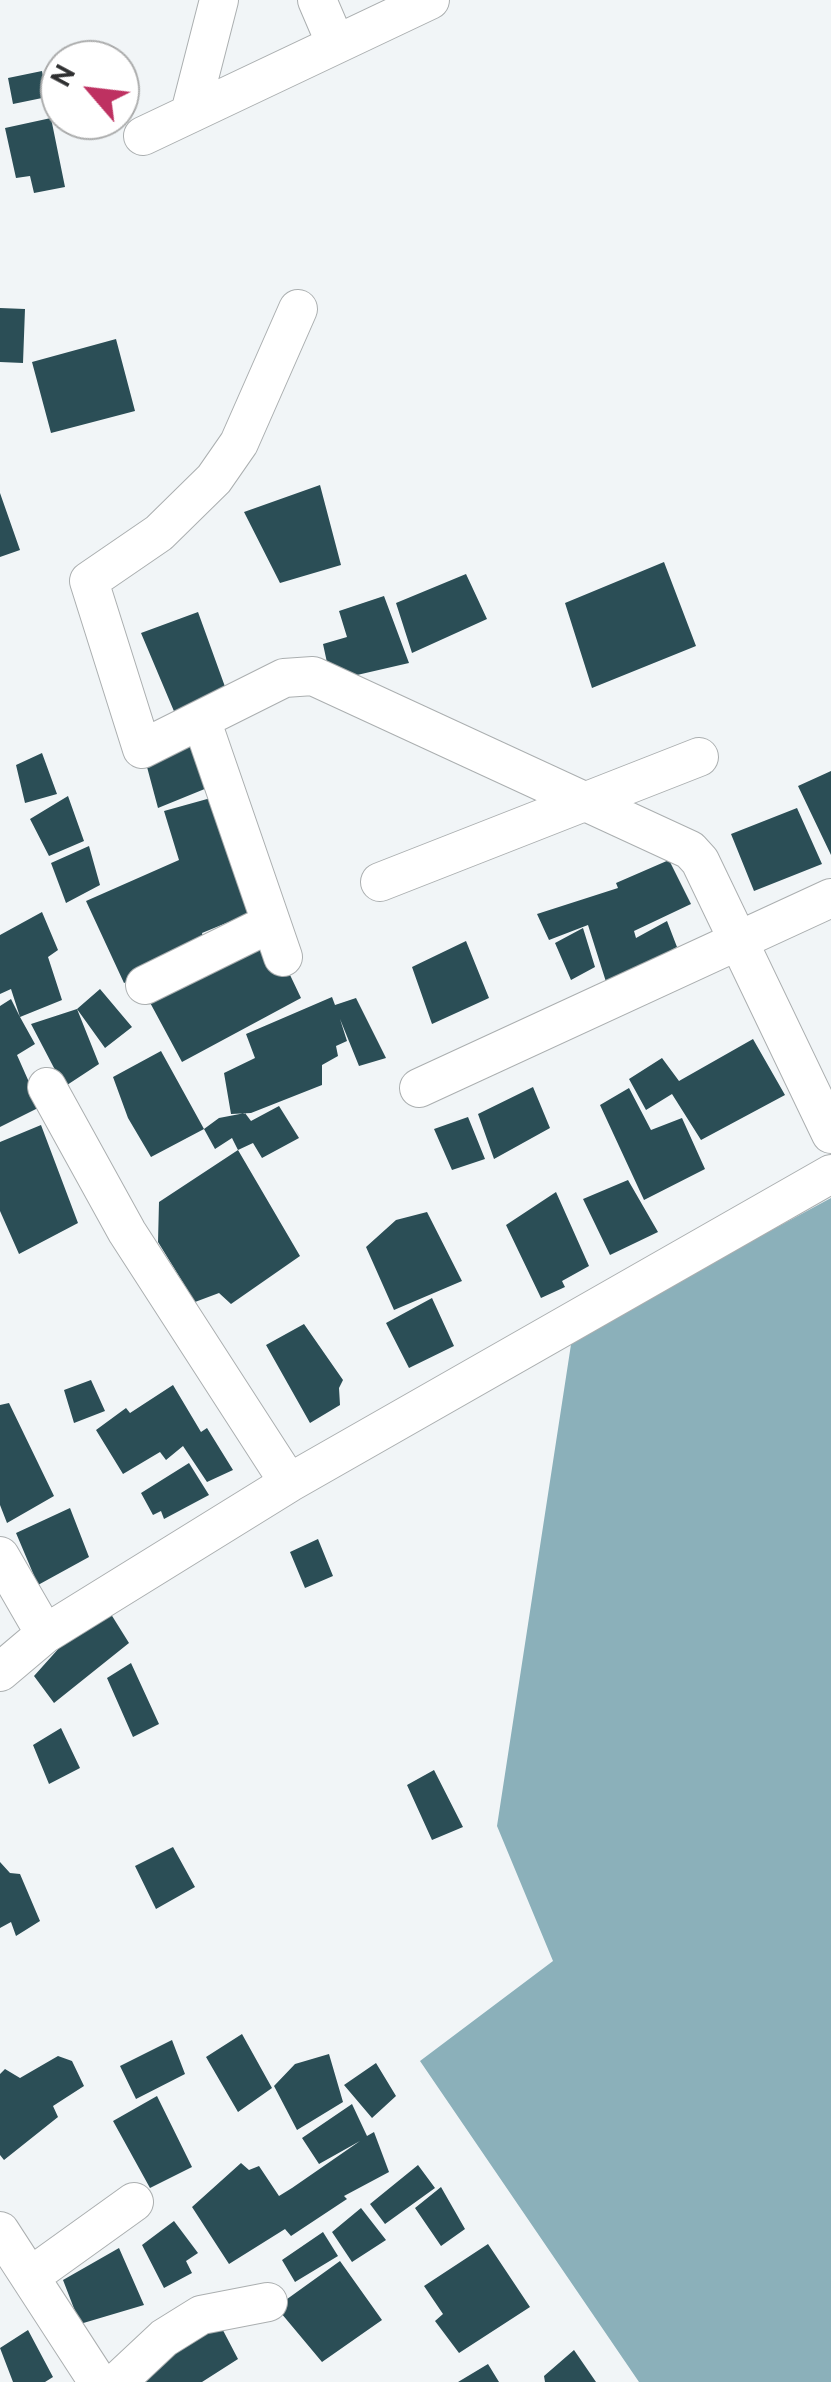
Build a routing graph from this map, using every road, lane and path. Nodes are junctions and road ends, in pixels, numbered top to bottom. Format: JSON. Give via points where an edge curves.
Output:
{"nodes":[{"id":1,"x":219,"y":0,"type":"edge"},
{"id":2,"x":317,"y":0,"type":"edge"},
{"id":3,"x":430,"y":0,"type":"edge"},
{"id":4,"x":383,"y":9,"type":"edge"},
{"id":5,"x":335,"y":42,"type":"junction"},
{"id":6,"x":190,"y":113,"type":"junction"},
{"id":7,"x":143,"y":136,"type":"dead end"},
{"id":8,"x":298,"y":309,"type":"dead end"},
{"id":9,"x":202,"y":722,"type":"junction"},
{"id":10,"x":699,"y":756,"type":"dead end"},
{"id":11,"x":586,"y":802,"type":"junction"},
{"id":12,"x":380,"y":882,"type":"dead end"},
{"id":13,"x":831,"y":898,"type":"edge"},
{"id":14,"x":737,"y":943,"type":"junction"},
{"id":15,"x":145,"y":985,"type":"dead end"},
{"id":16,"x":47,"y":1087,"type":"dead end"},
{"id":17,"x":419,"y":1088,"type":"dead end"},
{"id":18,"x":831,"y":1134,"type":"edge"},
{"id":19,"x":831,"y":1174,"type":"edge"},
{"id":20,"x":289,"y":1484,"type":"junction"},
{"id":21,"x":0,"y":1556,"type":"edge"},
{"id":22,"x":45,"y":1634,"type":"junction"},
{"id":23,"x":0,"y":1672,"type":"edge"},
{"id":24,"x":134,"y":2202,"type":"dead end"},
{"id":25,"x":0,"y":2231,"type":"edge"},
{"id":26,"x":31,"y":2276,"type":"junction"},
{"id":27,"x":268,"y":2302,"type":"dead end"},
{"id":28,"x":98,"y":2382,"type":"edge"},
{"id":29,"x":117,"y":2382,"type":"edge"}],
"edges":[{"from":1,"to":6,"type":"street"},
{"from":2,"to":5,"type":"street"},
{"from":3,"to":4,"type":"street"},
{"from":4,"to":5,"type":"street"},
{"from":5,"to":6,"type":"street"},
{"from":6,"to":7,"type":"street"},
{"from":8,"to":9,"type":"street","via":[[246,429],[214,480],[158,533],[90,581],[142,749]]},
{"from":9,"to":11,"type":"street","via":[[284,678],[314,676]]},
{"from":9,"to":15,"type":"street","via":[[277,940]]},
{"from":10,"to":11,"type":"street"},
{"from":11,"to":12,"type":"street"},
{"from":11,"to":14,"type":"street","via":[[696,855]]},
{"from":13,"to":14,"type":"street"},
{"from":14,"to":17,"type":"street"},
{"from":14,"to":18,"type":"street"},
{"from":16,"to":20,"type":"street","via":[[127,1232]]},
{"from":19,"to":20,"type":"street"},
{"from":20,"to":22,"type":"street"},
{"from":21,"to":22,"type":"street"},
{"from":22,"to":23,"type":"street"},
{"from":24,"to":26,"type":"street"},
{"from":25,"to":26,"type":"street"},
{"from":26,"to":28,"type":"street"},
{"from":27,"to":29,"type":"street","via":[[202,2315],[164,2338]]}]}
